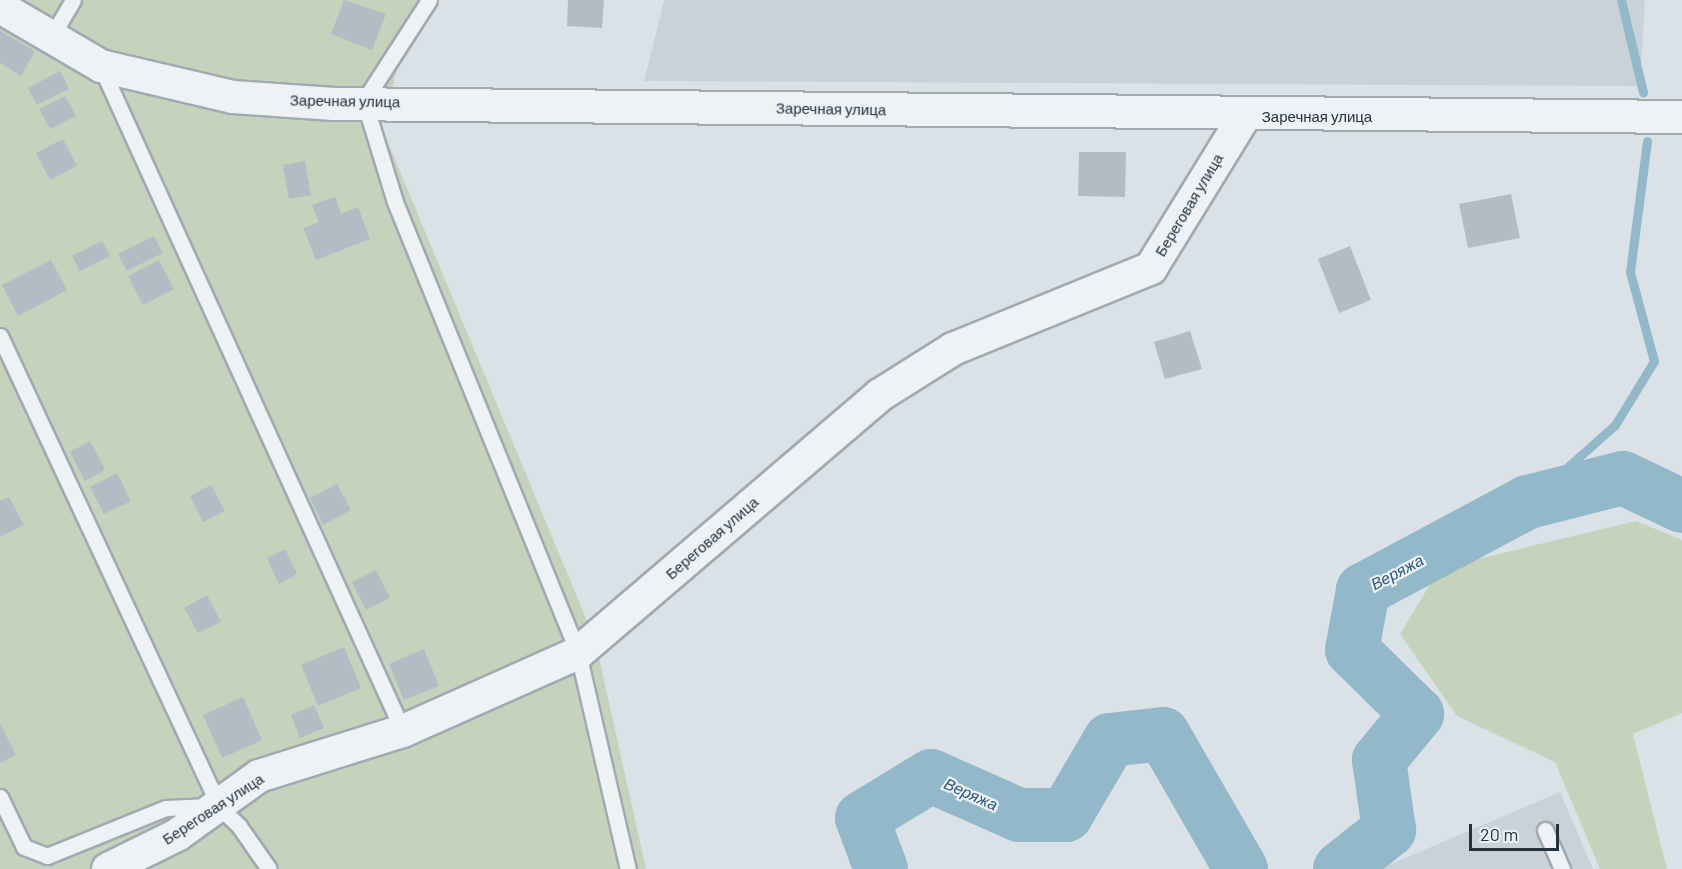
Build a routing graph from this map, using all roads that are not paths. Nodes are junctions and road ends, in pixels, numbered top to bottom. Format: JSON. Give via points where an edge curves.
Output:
{"nodes":[{"id":1,"x":73,"y":0,"type":"edge"},
{"id":2,"x":429,"y":0,"type":"edge"},
{"id":3,"x":0,"y":7,"type":"edge"},
{"id":4,"x":50,"y":39,"type":"junction"},
{"id":5,"x":101,"y":66,"type":"junction"},
{"id":6,"x":364,"y":101,"type":"junction"},
{"id":7,"x":1244,"y":117,"type":"junction"},
{"id":8,"x":1682,"y":117,"type":"edge"},
{"id":9,"x":0,"y":336,"type":"edge"},
{"id":10,"x":578,"y":653,"type":"junction"},
{"id":11,"x":403,"y":731,"type":"junction"},
{"id":12,"x":0,"y":797,"type":"edge"},
{"id":13,"x":220,"y":808,"type":"junction"},
{"id":14,"x":1545,"y":830,"type":"dead end"},
{"id":15,"x":108,"y":869,"type":"edge"},
{"id":16,"x":269,"y":869,"type":"edge"},
{"id":17,"x":628,"y":869,"type":"edge"},
{"id":18,"x":1562,"y":869,"type":"edge"}],
"edges":[{"from":1,"to":4,"type":"lane"},
{"from":2,"to":6,"type":"lane"},
{"from":3,"to":4,"type":"street","name":"Заречная улица"},
{"from":4,"to":5,"type":"street","name":"Заречная улица"},
{"from":5,"to":6,"type":"street","name":"Заречная улица","via":[[233,97],[333,104]]},
{"from":5,"to":11,"type":"lane"},
{"from":6,"to":7,"type":"street","name":"Заречная улица"},
{"from":6,"to":10,"type":"lane","via":[[395,202]]},
{"from":7,"to":8,"type":"street","name":"Заречная улица"},
{"from":7,"to":10,"type":"street","name":"Береговая улица","via":[[1151,268],[953,349],[880,395]]},
{"from":9,"to":13,"type":"lane"},
{"from":10,"to":11,"type":"street","name":"Береговая улица"},
{"from":10,"to":17,"type":"lane"},
{"from":11,"to":13,"type":"street","name":"Береговая улица","via":[[259,776]]},
{"from":12,"to":13,"type":"lane","via":[[24,847],[46,856],[166,808]]},
{"from":13,"to":15,"type":"street","name":"Береговая улица"},
{"from":13,"to":16,"type":"lane","via":[[239,826]]},
{"from":14,"to":18,"type":"lane"}]}
